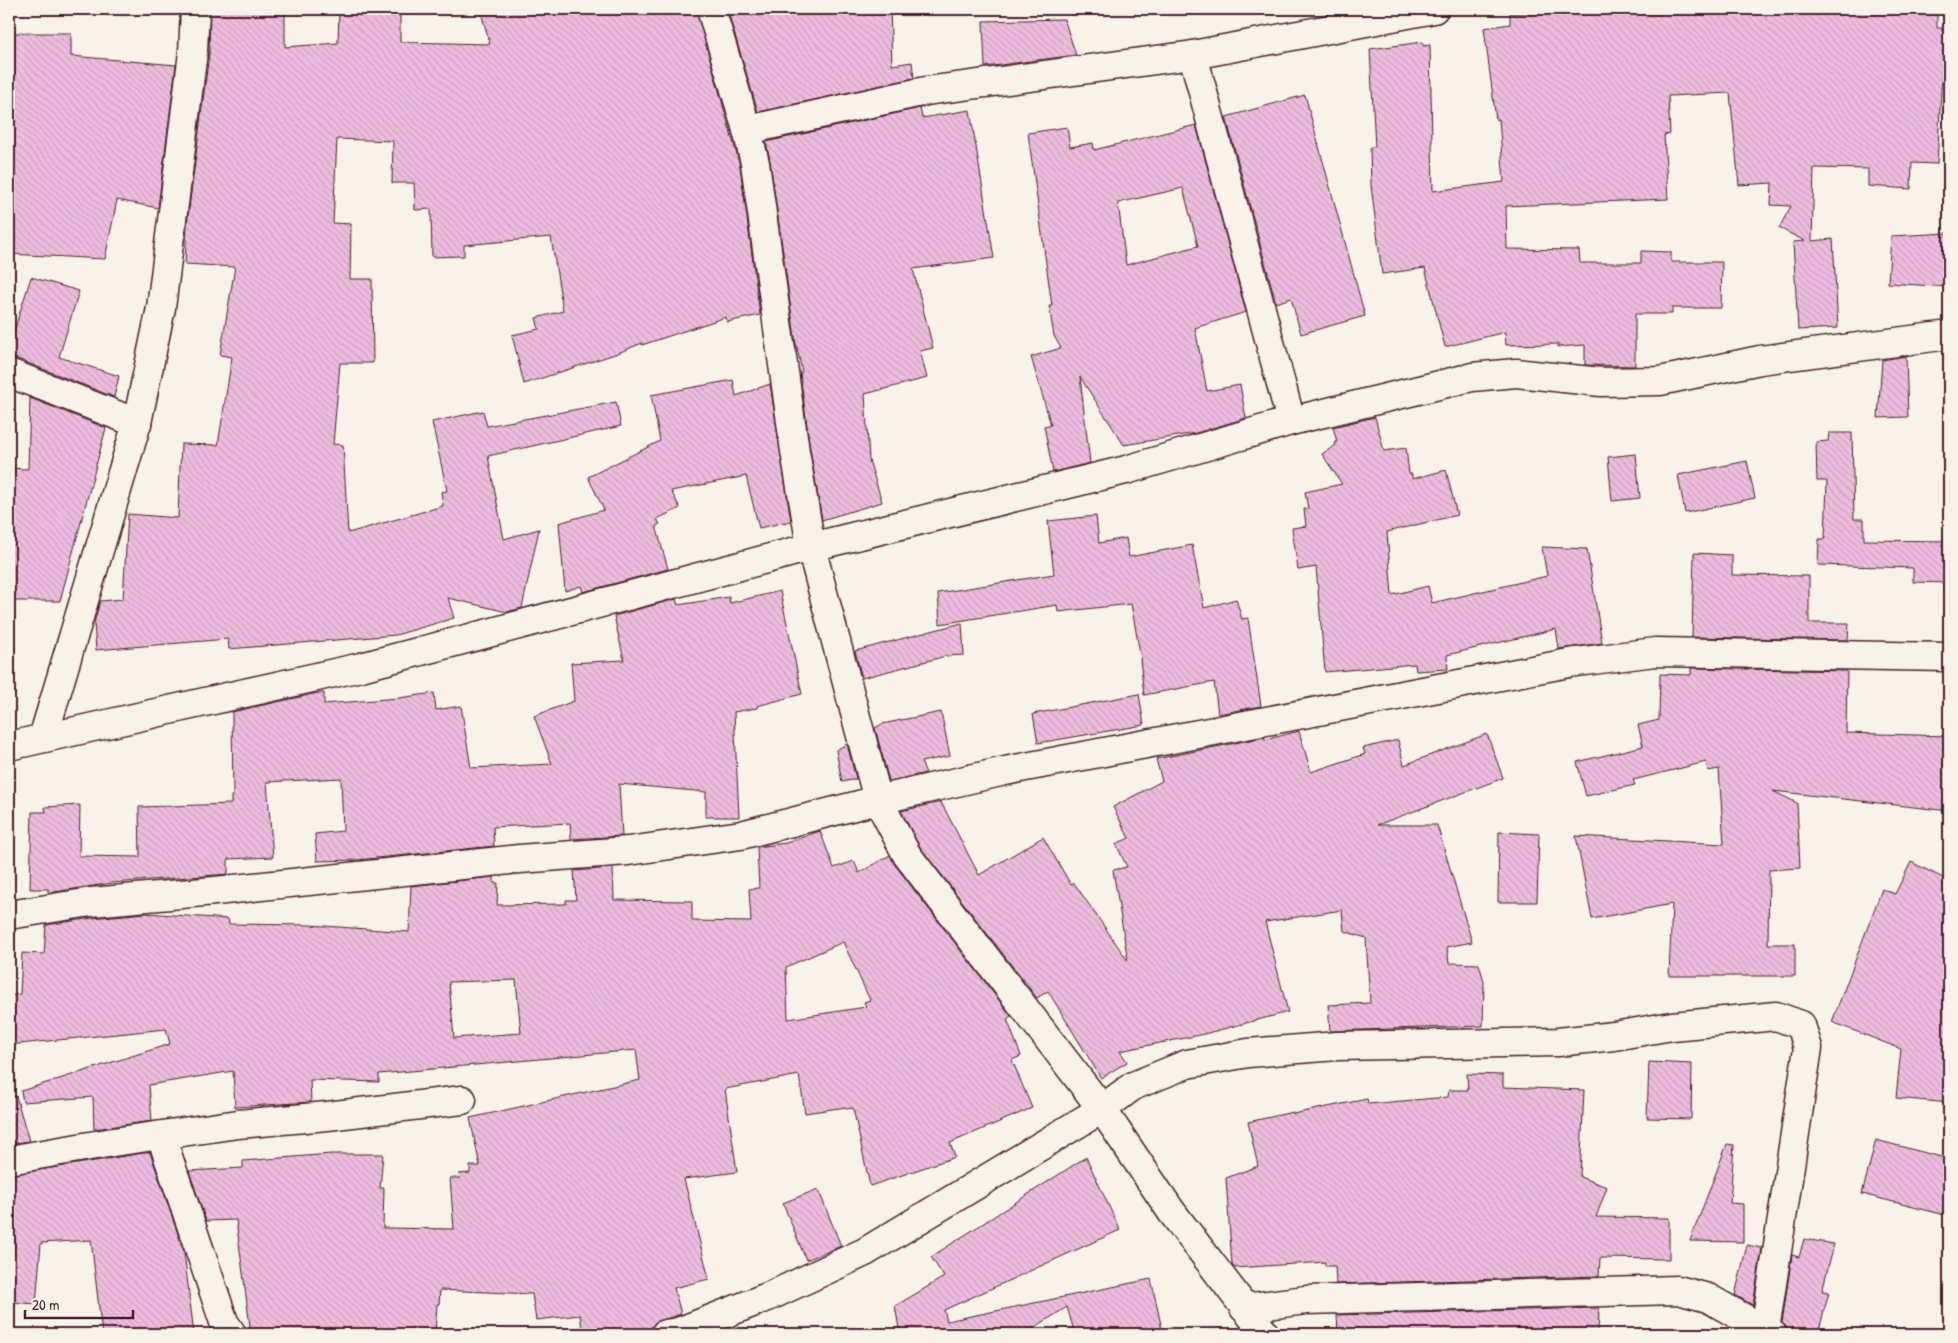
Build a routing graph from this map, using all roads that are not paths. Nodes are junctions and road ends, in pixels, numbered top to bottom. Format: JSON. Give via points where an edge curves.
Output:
{"nodes":[{"id":1,"x":195,"y":9,"type":"edge"},
{"id":2,"x":711,"y":9,"type":"edge"},
{"id":3,"x":1434,"y":9,"type":"edge"},
{"id":4,"x":1193,"y":55,"type":"junction"},
{"id":5,"x":747,"y":130,"type":"junction"},
{"id":6,"x":1949,"y":335,"type":"edge"},
{"id":7,"x":9,"y":373,"type":"edge"},
{"id":8,"x":1291,"y":422,"type":"junction"},
{"id":9,"x":137,"y":423,"type":"junction"},
{"id":10,"x":812,"y":547,"type":"junction"},
{"id":11,"x":1949,"y":657,"type":"edge"},
{"id":12,"x":43,"y":738,"type":"junction"},
{"id":13,"x":9,"y":746,"type":"edge"},
{"id":14,"x":878,"y":800,"type":"junction"},
{"id":15,"x":9,"y":915,"type":"edge"},
{"id":16,"x":462,"y":1100,"type":"dead end"},
{"id":17,"x":1102,"y":1109,"type":"junction"},
{"id":18,"x":161,"y":1136,"type":"junction"},
{"id":19,"x":9,"y":1160,"type":"edge"},
{"id":20,"x":1244,"y":1308,"type":"junction"},
{"id":21,"x":1769,"y":1332,"type":"edge"},
{"id":22,"x":232,"y":1334,"type":"edge"},
{"id":23,"x":665,"y":1334,"type":"edge"},
{"id":24,"x":1265,"y":1334,"type":"edge"}],
"edges":[{"from":1,"to":9,"type":"street","via":[[193,52],[161,308]]},
{"from":2,"to":5,"type":"street"},
{"from":3,"to":4,"type":"street"},
{"from":4,"to":5,"type":"street","via":[[926,92]]},
{"from":4,"to":8,"type":"street"},
{"from":5,"to":10,"type":"street","via":[[755,164],[795,451]]},
{"from":6,"to":8,"type":"street","via":[[1760,360],[1660,381],[1601,382],[1516,373],[1472,377]]},
{"from":7,"to":9,"type":"street"},
{"from":8,"to":10,"type":"street","via":[[1126,470]]},
{"from":9,"to":12,"type":"street"},
{"from":10,"to":12,"type":"street","via":[[361,667]]},
{"from":10,"to":14,"type":"street"},
{"from":11,"to":14,"type":"street","via":[[1655,652],[1569,663],[1005,771]]},
{"from":12,"to":13,"type":"street"},
{"from":14,"to":15,"type":"street","via":[[741,835],[628,851],[91,902]]},
{"from":14,"to":17,"type":"street","via":[[907,855]]},
{"from":16,"to":18,"type":"street","via":[[238,1124]]},
{"from":17,"to":20,"type":"street","via":[[1171,1211]]},
{"from":17,"to":21,"type":"street","via":[[1133,1086],[1187,1064],[1248,1053],[1337,1046],[1558,1042],[1776,1016],[1801,1025],[1808,1048]]},
{"from":17,"to":23,"type":"street","via":[[865,1252],[770,1296],[678,1332]]},
{"from":18,"to":19,"type":"street"},
{"from":18,"to":22,"type":"street","via":[[224,1322]]},
{"from":20,"to":21,"type":"street","via":[[1306,1300],[1678,1290],[1708,1298]]},
{"from":20,"to":24,"type":"street"}]}
